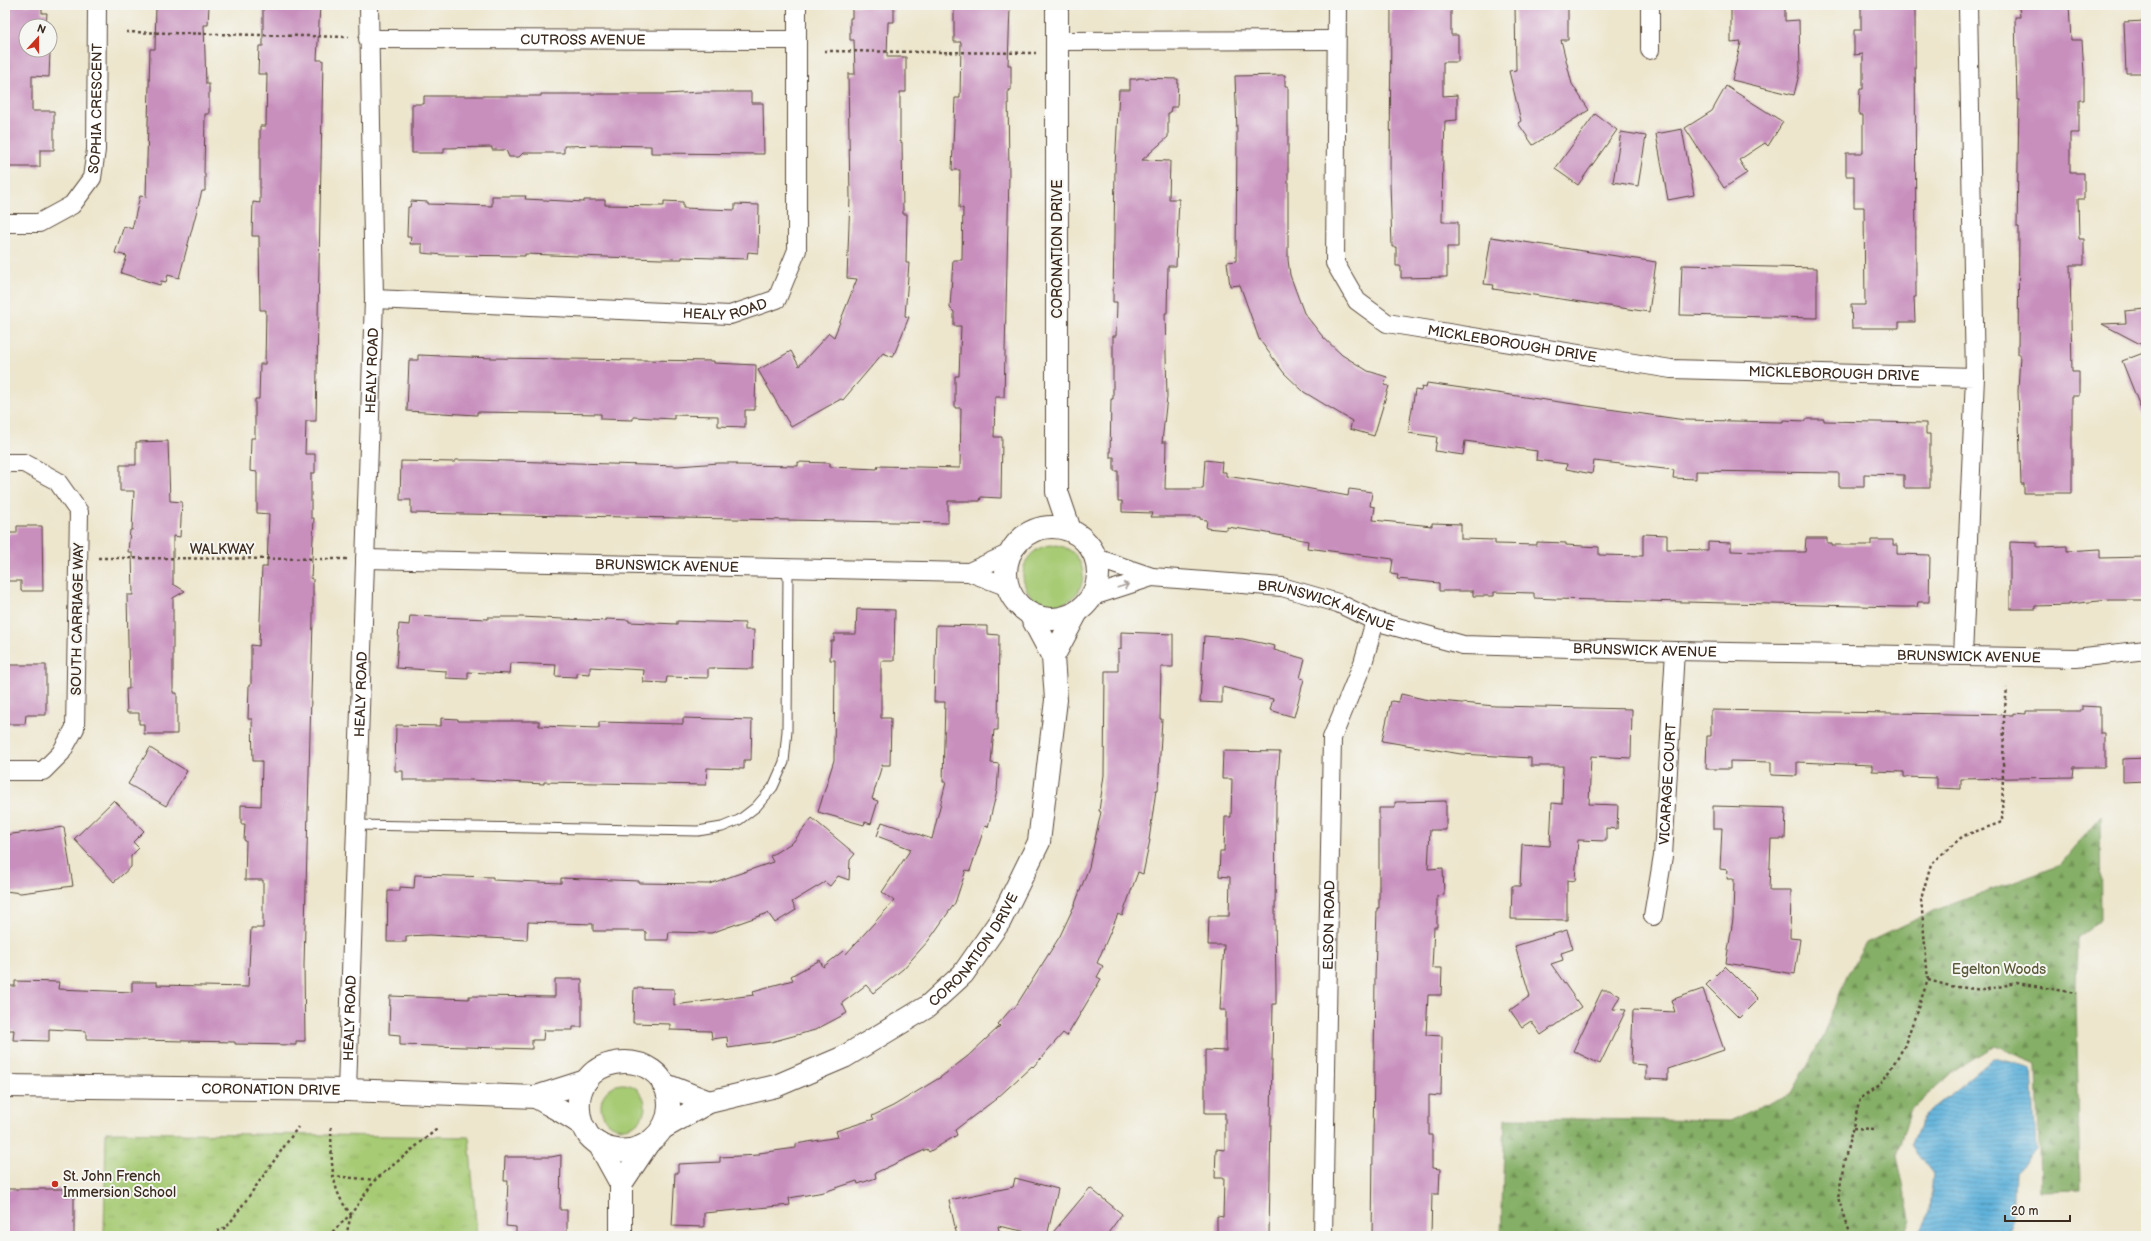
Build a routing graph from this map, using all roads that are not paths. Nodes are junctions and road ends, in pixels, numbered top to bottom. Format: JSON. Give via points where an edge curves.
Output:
{"nodes":[{"id":1,"x":97,"y":5,"type":"edge"},
{"id":2,"x":369,"y":5,"type":"edge"},
{"id":3,"x":797,"y":5,"type":"edge"},
{"id":4,"x":1058,"y":5,"type":"edge"},
{"id":5,"x":1337,"y":5,"type":"edge"},
{"id":6,"x":1650,"y":5,"type":"edge"},
{"id":7,"x":1968,"y":5,"type":"edge"},
{"id":8,"x":368,"y":39,"type":"junction"},
{"id":9,"x":797,"y":40,"type":"junction"},
{"id":10,"x":1336,"y":40,"type":"junction"},
{"id":11,"x":1058,"y":41,"type":"junction"},
{"id":12,"x":1650,"y":50,"type":"dead end"},
{"id":13,"x":5,"y":223,"type":"edge"},
{"id":14,"x":374,"y":299,"type":"junction"},
{"id":15,"x":1975,"y":377,"type":"junction"},
{"id":16,"x":5,"y":463,"type":"edge"},
{"id":17,"x":1057,"y":492,"type":"junction"},
{"id":18,"x":1035,"y":530,"type":"junction"},
{"id":19,"x":1070,"y":530,"type":"junction"},
{"id":20,"x":1010,"y":553,"type":"junction"},
{"id":21,"x":1096,"y":558,"type":"junction"},
{"id":22,"x":365,"y":559,"type":"junction"},
{"id":23,"x":788,"y":568,"type":"junction"},
{"id":24,"x":968,"y":572,"type":"junction"},
{"id":25,"x":1152,"y":577,"type":"junction"},
{"id":26,"x":1008,"y":587,"type":"junction"},
{"id":27,"x":1093,"y":596,"type":"junction"},
{"id":28,"x":1077,"y":612,"type":"junction"},
{"id":29,"x":1030,"y":614,"type":"junction"},
{"id":30,"x":1375,"y":621,"type":"junction"},
{"id":31,"x":2146,"y":650,"type":"edge"},
{"id":32,"x":1675,"y":651,"type":"junction"},
{"id":33,"x":1053,"y":656,"type":"junction"},
{"id":34,"x":1963,"y":656,"type":"junction"},
{"id":35,"x":5,"y":771,"type":"edge"},
{"id":36,"x":356,"y":825,"type":"junction"},
{"id":37,"x":1652,"y":916,"type":"dead end"},
{"id":38,"x":586,"y":1081,"type":"junction"},
{"id":39,"x":663,"y":1084,"type":"junction"},
{"id":40,"x":5,"y":1086,"type":"edge"},
{"id":41,"x":347,"y":1090,"type":"junction"},
{"id":42,"x":536,"y":1097,"type":"junction"},
{"id":43,"x":709,"y":1102,"type":"junction"},
{"id":44,"x":582,"y":1125,"type":"junction"},
{"id":45,"x":663,"y":1128,"type":"junction"},
{"id":46,"x":599,"y":1144,"type":"junction"},
{"id":47,"x":647,"y":1145,"type":"junction"},
{"id":48,"x":621,"y":1184,"type":"junction"},
{"id":49,"x":621,"y":1236,"type":"edge"},
{"id":50,"x":1323,"y":1236,"type":"edge"}],
"edges":[{"from":1,"to":13,"type":"street","name":"SOPHIA CRESCENT","via":[[96,150],[92,178],[72,205],[39,223]]},
{"from":2,"to":8,"type":"street","name":"HEALY ROAD"},
{"from":3,"to":9,"type":"street","name":"HEALY ROAD"},
{"from":4,"to":11,"type":"street","name":"CORONATION DRIVE"},
{"from":5,"to":10,"type":"street","name":"MICKLEBOROUGH DRIVE"},
{"from":6,"to":12,"type":"street"},
{"from":7,"to":15,"type":"street"},
{"from":8,"to":9,"type":"street","name":"CUTROSS AVENUE"},
{"from":8,"to":14,"type":"street","name":"HEALY ROAD"},
{"from":9,"to":14,"type":"street","name":"HEALY ROAD","via":[[797,250],[777,299],[730,315]]},
{"from":10,"to":11,"type":"street"},
{"from":10,"to":15,"type":"street","name":"MICKLEBOROUGH DRIVE","via":[[1335,263],[1358,301],[1387,323],[1671,369]]},
{"from":11,"to":17,"type":"street","name":"CORONATION DRIVE"},
{"from":14,"to":22,"type":"street","name":"HEALY ROAD"},
{"from":15,"to":34,"type":"street"},
{"from":16,"to":35,"type":"street","name":"SOUTH CARRIAGE WAY","via":[[24,463],[57,481],[79,512],[75,728],[61,753],[43,771]]},
{"from":17,"to":18,"type":"street","name":"CORONATION DRIVE"},
{"from":17,"to":19,"type":"street","name":"CORONATION DRIVE"},
{"from":18,"to":19,"type":"street","via":[[1046,527]]},
{"from":18,"to":20,"type":"street","via":[[1016,543]]},
{"from":19,"to":21,"type":"street","via":[[1082,537]]},
{"from":20,"to":24,"type":"street","name":"BRUNSWICK AVENUE"},
{"from":20,"to":26,"type":"street","via":[[1006,564]]},
{"from":21,"to":25,"type":"street","name":"BRUNSWICK AVENUE"},
{"from":21,"to":27,"type":"street","via":[[1099,571]]},
{"from":22,"to":23,"type":"street","name":"BRUNSWICK AVENUE"},
{"from":22,"to":36,"type":"street","name":"HEALY ROAD"},
{"from":23,"to":24,"type":"street","name":"BRUNSWICK AVENUE"},
{"from":23,"to":36,"type":"lane","via":[[787,731],[784,762],[773,787],[756,808],[739,820],[722,827],[698,831]]},
{"from":24,"to":26,"type":"street","name":"BRUNSWICK AVENUE"},
{"from":27,"to":25,"type":"street","name":"BRUNSWICK AVENUE","one_way":true},
{"from":25,"to":30,"type":"street","name":"BRUNSWICK AVENUE","via":[[1282,587],[1338,603]]},
{"from":26,"to":29,"type":"street","via":[[1020,607]]},
{"from":27,"to":28,"type":"street"},
{"from":28,"to":29,"type":"street","via":[[1053,620]]},
{"from":28,"to":33,"type":"street"},
{"from":29,"to":33,"type":"street","name":"CORONATION DRIVE"},
{"from":30,"to":32,"type":"street","name":"BRUNSWICK AVENUE","via":[[1463,645]]},
{"from":30,"to":50,"type":"street","name":"ELSON ROAD","via":[[1363,663],[1332,738]]},
{"from":31,"to":34,"type":"street","name":"BRUNSWICK AVENUE","via":[[2076,658]]},
{"from":32,"to":34,"type":"street","name":"BRUNSWICK AVENUE"},
{"from":32,"to":37,"type":"street","name":"VICARAGE COURT","via":[[1663,856]]},
{"from":33,"to":43,"type":"street","name":"CORONATION DRIVE","via":[[1056,700],[1039,842],[1000,921],[963,974],[927,1007],[844,1057],[776,1086]]},
{"from":36,"to":41,"type":"street","name":"HEALY ROAD"},
{"from":38,"to":39,"type":"street","via":[[603,1066],[626,1061],[647,1068]]},
{"from":38,"to":42,"type":"street","name":"CORONATION DRIVE"},
{"from":38,"to":44,"type":"street","via":[[578,1102]]},
{"from":39,"to":43,"type":"street"},
{"from":39,"to":45,"type":"street","via":[[668,1106]]},
{"from":40,"to":41,"type":"street","name":"CORONATION DRIVE"},
{"from":41,"to":42,"type":"street","name":"CORONATION DRIVE"},
{"from":42,"to":44,"type":"street","name":"CORONATION DRIVE"},
{"from":43,"to":45,"type":"street","name":"CORONATION DRIVE"},
{"from":44,"to":46,"type":"street","via":[[589,1136]]},
{"from":45,"to":47,"type":"street"},
{"from":46,"to":47,"type":"street","via":[[622,1151],[635,1150]]},
{"from":46,"to":48,"type":"street"},
{"from":47,"to":48,"type":"street"},
{"from":48,"to":49,"type":"street"}]}
